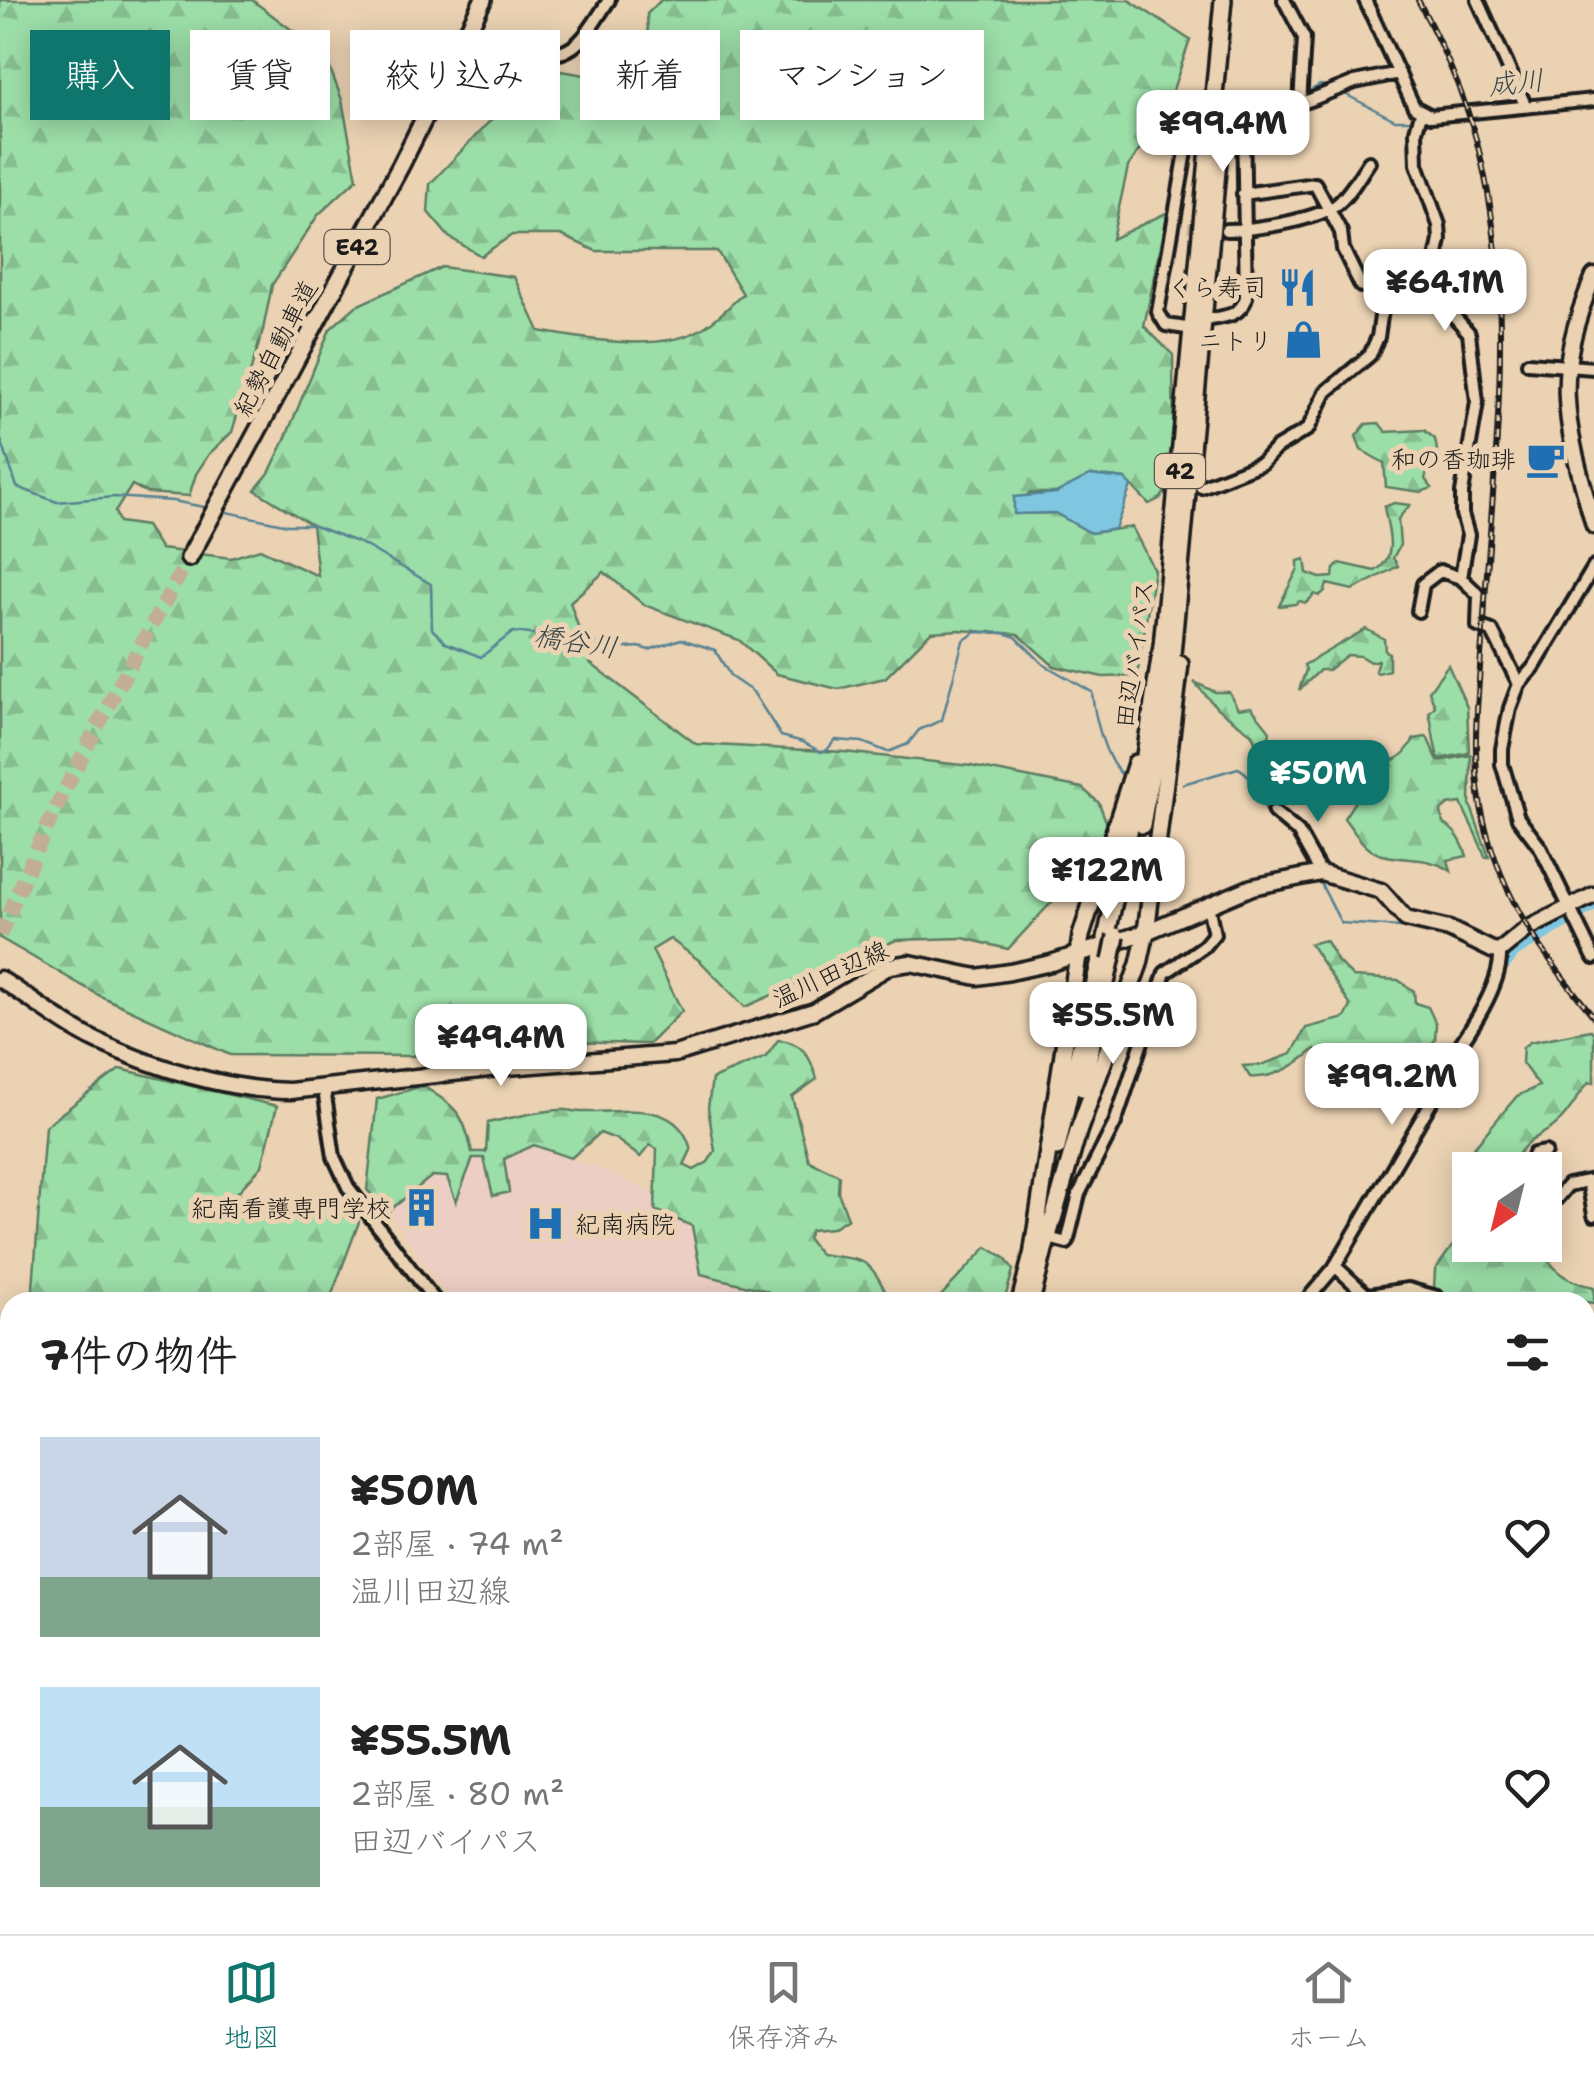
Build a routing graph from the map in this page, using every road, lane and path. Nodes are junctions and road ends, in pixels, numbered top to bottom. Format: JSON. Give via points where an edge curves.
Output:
{"nodes":[{"id":1,"x":483,"y":0,"type":"edge"},
{"id":2,"x":609,"y":0,"type":"edge"},
{"id":3,"x":1222,"y":0,"type":"edge"},
{"id":4,"x":1233,"y":0,"type":"edge"},
{"id":5,"x":1284,"y":0,"type":"edge"},
{"id":6,"x":1365,"y":0,"type":"edge"},
{"id":7,"x":1478,"y":0,"type":"edge"},
{"id":8,"x":560,"y":55,"type":"tunnel mouth"},
{"id":9,"x":1399,"y":73,"type":"junction"},
{"id":10,"x":1594,"y":100,"type":"edge"},
{"id":11,"x":1300,"y":104,"type":"junction"},
{"id":12,"x":1525,"y":106,"type":"junction"},
{"id":13,"x":1421,"y":112,"type":"junction"},
{"id":14,"x":1202,"y":124,"type":"dead end"},
{"id":15,"x":1369,"y":162,"type":"dead end"},
{"id":16,"x":1243,"y":194,"type":"junction"},
{"id":17,"x":1328,"y":208,"type":"junction"},
{"id":18,"x":1174,"y":227,"type":"junction"},
{"id":19,"x":1188,"y":227,"type":"tunnel mouth"},
{"id":20,"x":1226,"y":230,"type":"tunnel mouth"},
{"id":21,"x":1244,"y":230,"type":"junction"},
{"id":22,"x":1594,"y":276,"type":"edge"},
{"id":23,"x":1431,"y":282,"type":"junction"},
{"id":24,"x":1399,"y":289,"type":"junction"},
{"id":25,"x":1199,"y":324,"type":"junction"},
{"id":26,"x":1528,"y":363,"type":"dead end"},
{"id":27,"x":1566,"y":365,"type":"junction"},
{"id":28,"x":1594,"y":368,"type":"edge"},
{"id":29,"x":1201,"y":487,"type":"dead end"},
{"id":30,"x":1594,"y":526,"type":"edge"},
{"id":31,"x":189,"y":558,"type":"tunnel mouth"},
{"id":32,"x":1182,"y":562,"type":"junction"},
{"id":33,"x":1594,"y":567,"type":"edge"},
{"id":34,"x":1461,"y":578,"type":"junction"},
{"id":35,"x":1418,"y":611,"type":"dead end"},
{"id":36,"x":1162,"y":646,"type":"junction"},
{"id":37,"x":1519,"y":684,"type":"junction"},
{"id":38,"x":1274,"y":812,"type":"dead end"},
{"id":39,"x":1316,"y":874,"type":"junction"},
{"id":40,"x":1594,"y":895,"type":"edge"},
{"id":41,"x":1208,"y":905,"type":"junction"},
{"id":42,"x":1573,"y":914,"type":"junction"},
{"id":43,"x":1146,"y":932,"type":"junction"},
{"id":44,"x":1111,"y":937,"type":"junction"},
{"id":45,"x":1080,"y":953,"type":"junction"},
{"id":46,"x":1500,"y":953,"type":"junction"},
{"id":47,"x":1594,"y":958,"type":"edge"},
{"id":48,"x":0,"y":978,"type":"edge"},
{"id":49,"x":324,"y":1089,"type":"junction"},
{"id":50,"x":1591,"y":1181,"type":"edge"},
{"id":51,"x":1562,"y":1192,"type":"edge"},
{"id":52,"x":1594,"y":1215,"type":"edge"},
{"id":53,"x":1042,"y":1245,"type":"junction"},
{"id":54,"x":1336,"y":1266,"type":"junction"},
{"id":55,"x":428,"y":1292,"type":"edge"},
{"id":56,"x":1024,"y":1292,"type":"edge"},
{"id":57,"x":1033,"y":1292,"type":"edge"},
{"id":58,"x":1314,"y":1292,"type":"edge"},
{"id":59,"x":1364,"y":1292,"type":"edge"}],
"edges":[{"from":1,"to":31,"type":"highway","name":"紀勢自動車道","number":"E42"},
{"from":2,"to":8,"type":"street","via":[[575,48]]},
{"from":3,"to":25,"type":"highway","name":"田辺バイパス","number":"42"},
{"from":4,"to":25,"type":"highway","name":"田辺バイパス","number":"42"},
{"from":5,"to":11,"type":"street","via":[[1304,38]]},
{"from":6,"to":9,"type":"street"},
{"from":7,"to":12,"type":"street"},
{"from":9,"to":11,"type":"street"},
{"from":9,"to":13,"type":"street"},
{"from":10,"to":12,"type":"street"},
{"from":11,"to":16,"type":"street","via":[[1238,120]]},
{"from":12,"to":13,"type":"street"},
{"from":13,"to":23,"type":"street","via":[[1417,164],[1440,240]]},
{"from":14,"to":18,"type":"street","via":[[1187,146]]},
{"from":15,"to":17,"type":"street"},
{"from":16,"to":17,"type":"street","via":[[1315,184]]},
{"from":16,"to":21,"type":"street"},
{"from":17,"to":21,"type":"street"},
{"from":17,"to":24,"type":"street","via":[[1360,286]]},
{"from":18,"to":19,"type":"street"},
{"from":18,"to":25,"type":"street","via":[[1158,312],[1166,326]]},
{"from":20,"to":21,"type":"street"},
{"from":21,"to":25,"type":"street","via":[[1244,308]]},
{"from":22,"to":27,"type":"main road"},
{"from":23,"to":24,"type":"street"},
{"from":23,"to":34,"type":"street","via":[[1469,332],[1476,402],[1462,494],[1468,535]]},
{"from":24,"to":29,"type":"street","via":[[1384,296],[1370,355],[1326,392],[1308,429],[1262,463]]},
{"from":25,"to":32,"type":"highway","name":"田辺バイパス","number":"42"},
{"from":25,"to":36,"type":"highway","name":"田辺バイパス","number":"42"},
{"from":26,"to":27,"type":"street"},
{"from":27,"to":28,"type":"street"},
{"from":27,"to":30,"type":"main road","via":[[1569,432]]},
{"from":32,"to":43,"type":"highway","via":[[1181,656]]},
{"from":32,"to":44,"type":"highway","name":"田辺バイパス","number":"42","via":[[1154,769]]},
{"from":33,"to":37,"type":"street"},
{"from":34,"to":35,"type":"street","via":[[1440,571],[1423,584]]},
{"from":34,"to":37,"type":"street","via":[[1479,595],[1478,626],[1492,631]]},
{"from":36,"to":44,"type":"highway","name":"田辺バイパス","number":"42"},
{"from":36,"to":45,"type":"highway","via":[[1138,758]]},
{"from":37,"to":42,"type":"street","via":[[1505,725],[1502,764],[1518,818]]},
{"from":38,"to":39,"type":"street","via":[[1310,847]]},
{"from":39,"to":41,"type":"main road","name":"温川田辺線","via":[[1252,887]]},
{"from":39,"to":46,"type":"main road","name":"温川田辺線","via":[[1381,891],[1406,920],[1448,929]]},
{"from":40,"to":42,"type":"main road"},
{"from":41,"to":43,"type":"main road","name":"温川田辺線"},
{"from":41,"to":53,"type":"street","via":[[1214,934],[1165,973],[1115,1123],[1078,1194],[1067,1243]]},
{"from":42,"to":46,"type":"main road","via":[[1528,929]]},
{"from":42,"to":47,"type":"street"},
{"from":43,"to":45,"type":"main road","name":"温川田辺線"},
{"from":43,"to":53,"type":"highway"},
{"from":44,"to":53,"type":"highway","name":"田辺バイパス","number":"42","bridge":true},
{"from":45,"to":49,"type":"main road","name":"温川田辺線","via":[[977,977],[910,962],[890,966],[814,1011],[675,1054]]},
{"from":45,"to":53,"type":"highway"},
{"from":46,"to":54,"type":"street","via":[[1474,1022],[1438,1077],[1440,1087]]},
{"from":48,"to":49,"type":"main road","name":"温川田辺線","via":[[94,1040],[124,1052],[227,1086]]},
{"from":49,"to":55,"type":"street","via":[[334,1157],[348,1187]]},
{"from":50,"to":51,"type":"street"},
{"from":50,"to":52,"type":"street"},
{"from":53,"to":56,"type":"highway","name":"田辺バイパス","number":"42"},
{"from":53,"to":57,"type":"highway","name":"田辺バイパス","number":"42"},
{"from":54,"to":58,"type":"street"},
{"from":54,"to":59,"type":"street"}]}
